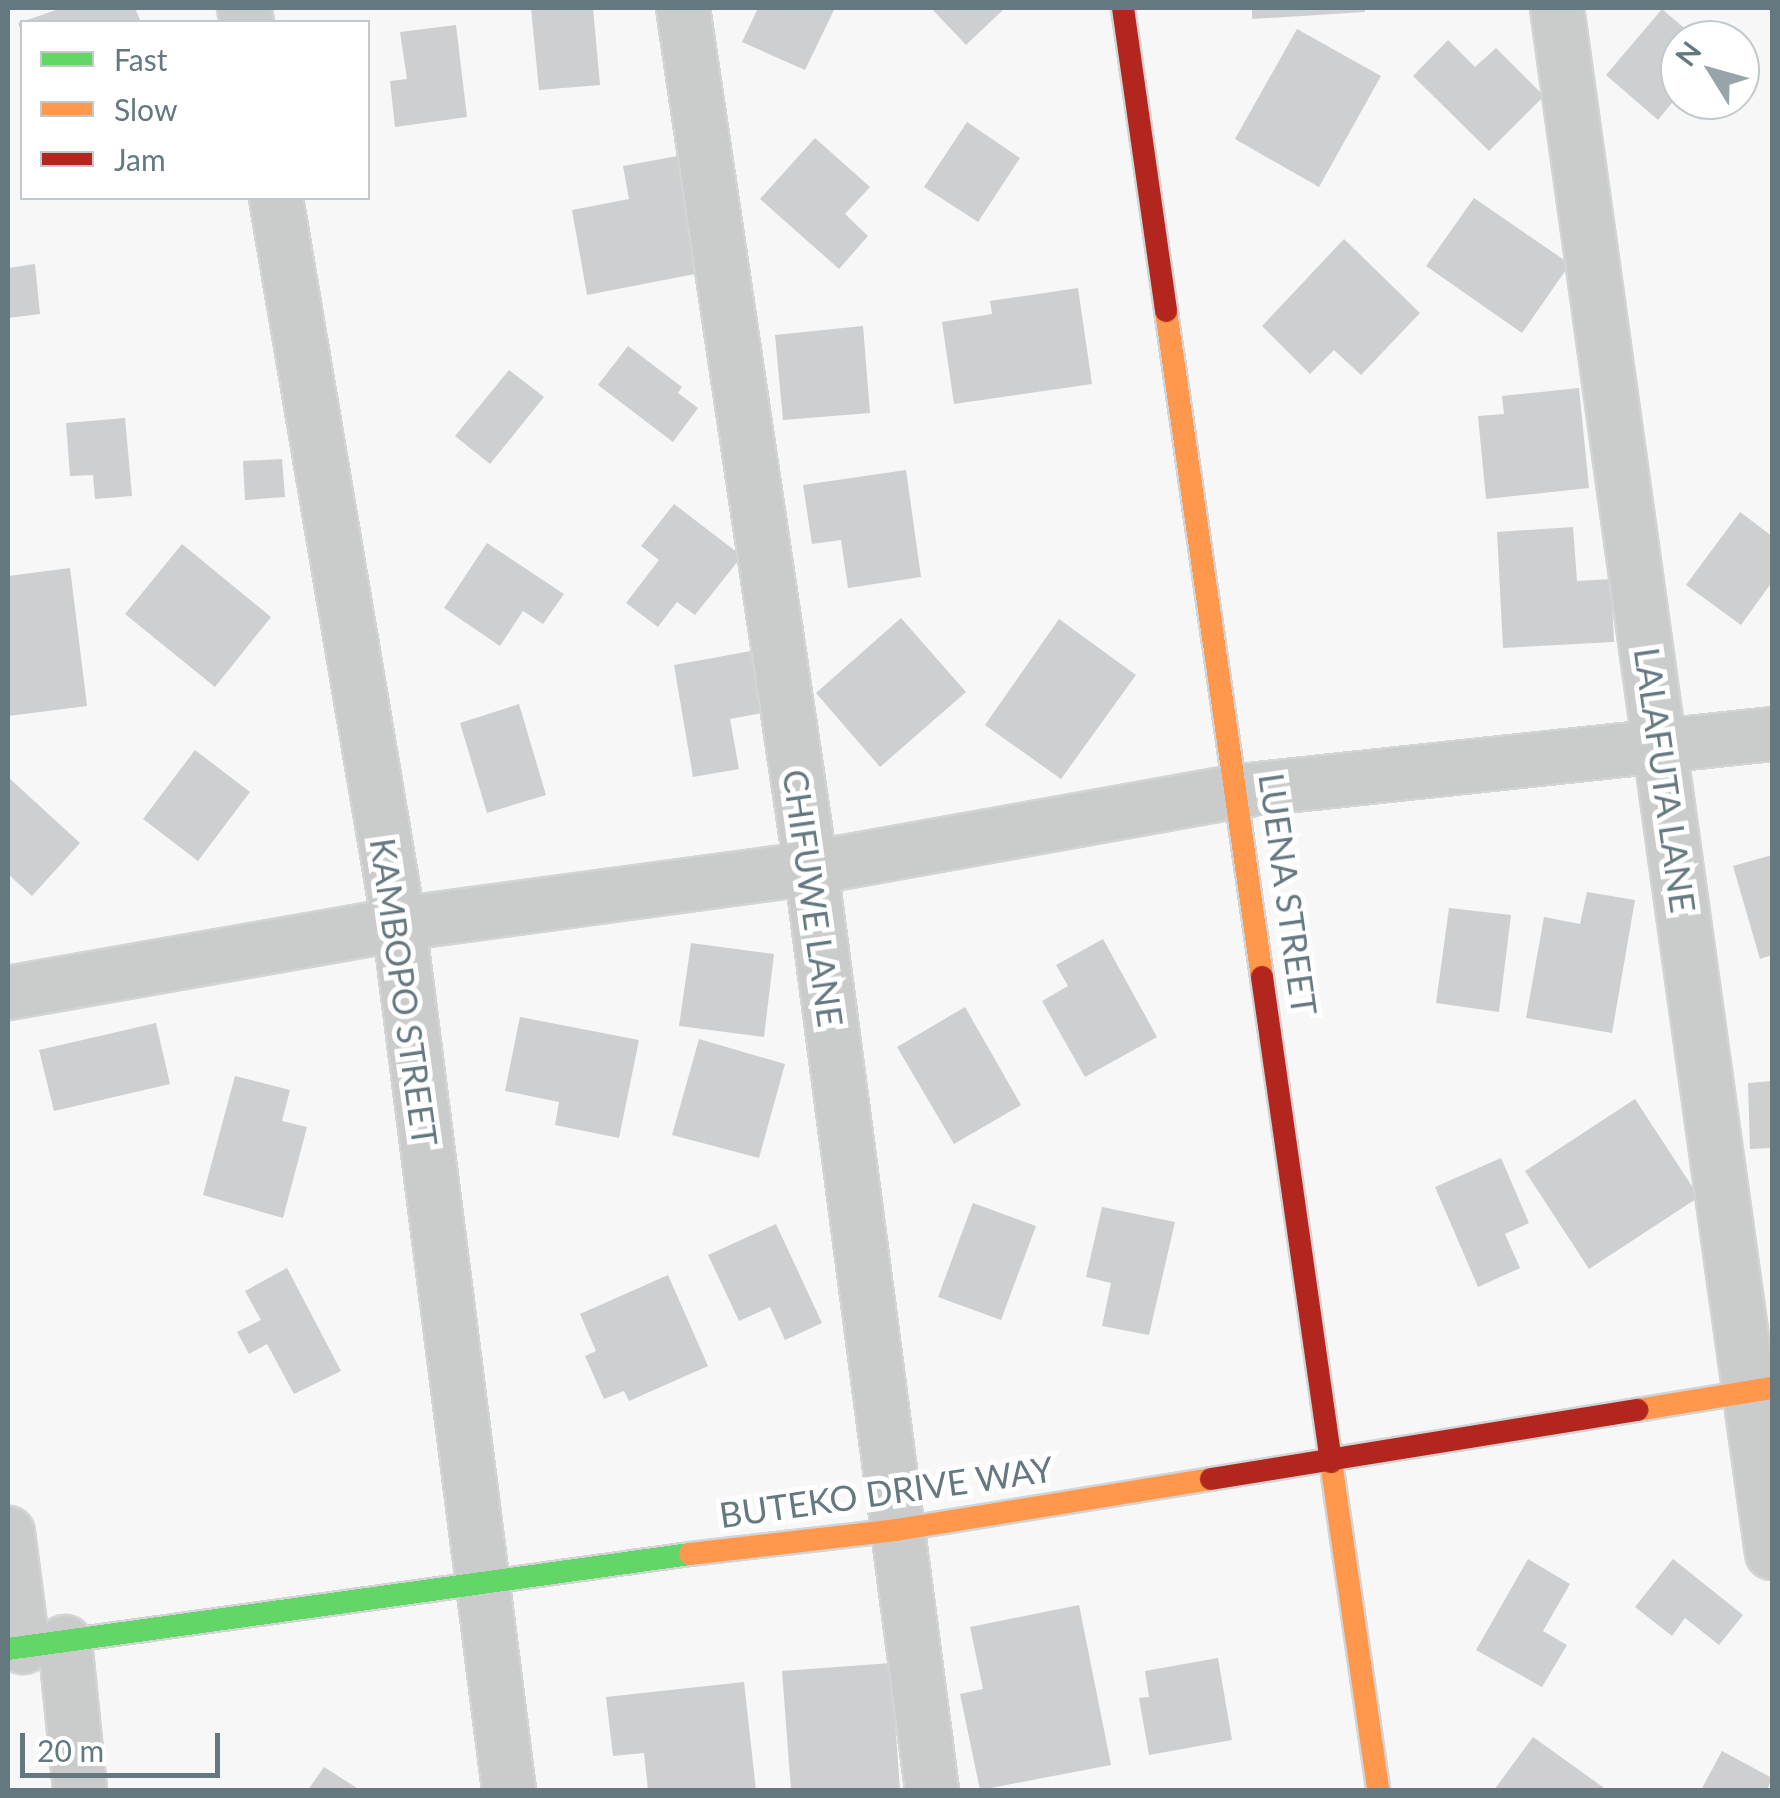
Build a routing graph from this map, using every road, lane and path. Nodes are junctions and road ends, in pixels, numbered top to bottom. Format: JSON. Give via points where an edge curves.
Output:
{"nodes":[{"id":1,"x":683,"y":8,"type":"edge"},
{"id":2,"x":1123,"y":8,"type":"edge"},
{"id":3,"x":1557,"y":8,"type":"edge"},
{"id":4,"x":276,"y":200,"type":"edge"},
{"id":5,"x":1772,"y":734,"type":"edge"},
{"id":6,"x":1662,"y":744,"type":"junction"},
{"id":7,"x":1239,"y":791,"type":"junction"},
{"id":8,"x":811,"y":868,"type":"junction"},
{"id":9,"x":399,"y":924,"type":"junction"},
{"id":10,"x":8,"y":993,"type":"edge"},
{"id":11,"x":1762,"y":1389,"type":"edge"},
{"id":12,"x":1334,"y":1457,"type":"junction"},
{"id":13,"x":896,"y":1530,"type":"junction"},
{"id":14,"x":8,"y":1533,"type":"edge"},
{"id":15,"x":1772,"y":1553,"type":"edge"},
{"id":16,"x":479,"y":1580,"type":"junction"},
{"id":17,"x":32,"y":1646,"type":"edge"},
{"id":18,"x":80,"y":1790,"type":"edge"},
{"id":19,"x":509,"y":1790,"type":"edge"},
{"id":20,"x":932,"y":1790,"type":"edge"},
{"id":21,"x":1378,"y":1790,"type":"edge"}],
"edges":[{"from":1,"to":8,"type":"street","name":"CHIFUWE LANE"},
{"from":2,"to":7,"type":"street","name":"LUENA STREET"},
{"from":3,"to":6,"type":"street","name":"LALAFUTA LANE"},
{"from":4,"to":9,"type":"street","name":"KAMBOPO STREET"},
{"from":5,"to":6,"type":"street"},
{"from":6,"to":7,"type":"street"},
{"from":6,"to":11,"type":"street","name":"LALAFUTA LANE"},
{"from":7,"to":8,"type":"street"},
{"from":7,"to":12,"type":"street","name":"LUENA STREET"},
{"from":8,"to":9,"type":"street"},
{"from":8,"to":13,"type":"street","name":"CHIFUWE LANE"},
{"from":9,"to":10,"type":"street"},
{"from":9,"to":16,"type":"street","name":"KAMBOPO STREET"},
{"from":11,"to":12,"type":"street","name":"BUTEKO DRIVE WAY"},
{"from":11,"to":15,"type":"street","name":"LALAFUTA LANE"},
{"from":12,"to":13,"type":"street","name":"BUTEKO DRIVE WAY"},
{"from":12,"to":21,"type":"street","name":"LUENA STREET"},
{"from":13,"to":16,"type":"street","name":"BUTEKO DRIVE WAY"},
{"from":13,"to":20,"type":"street","name":"CHIFUWE LANE"},
{"from":14,"to":17,"type":"street"},
{"from":16,"to":17,"type":"street","name":"BUTEKO DRIVE WAY"},
{"from":16,"to":19,"type":"street","name":"KAMBOPO STREET"},
{"from":17,"to":18,"type":"street"}]}
